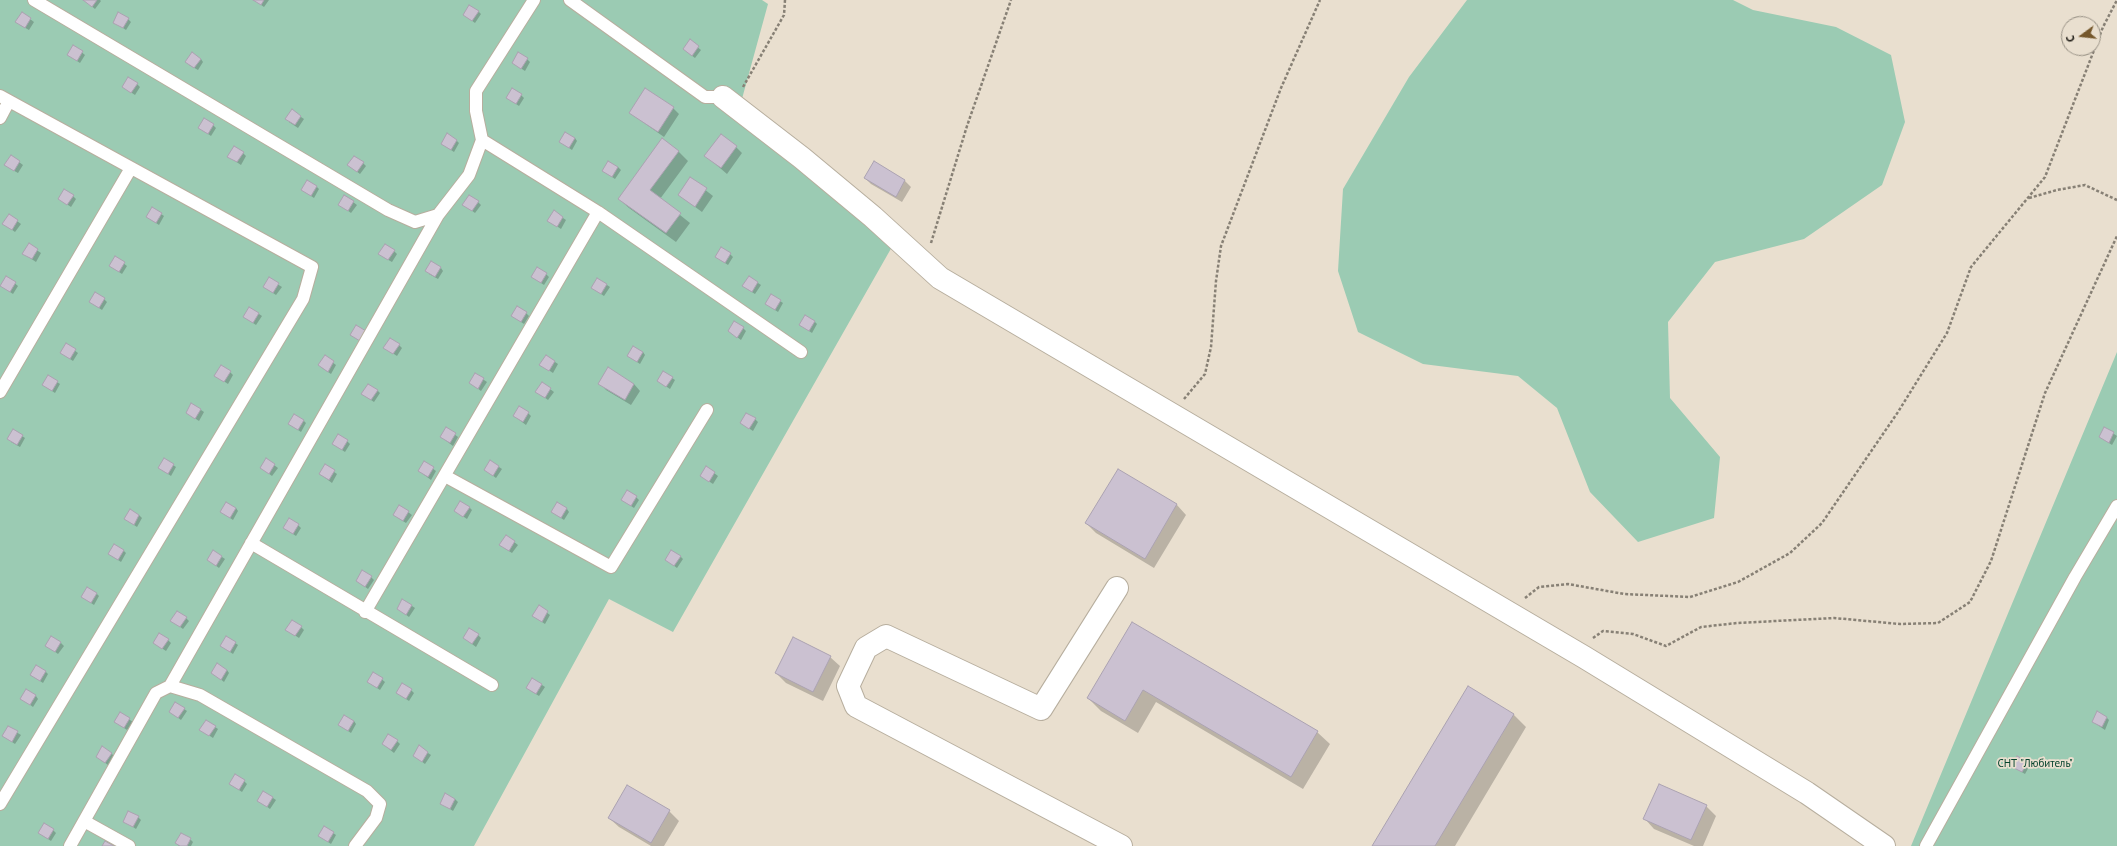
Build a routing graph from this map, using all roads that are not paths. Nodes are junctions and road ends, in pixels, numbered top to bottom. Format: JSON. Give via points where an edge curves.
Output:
{"nodes":[{"id":1,"x":34,"y":0,"type":"edge"},
{"id":2,"x":534,"y":0,"type":"edge"},
{"id":3,"x":570,"y":0,"type":"edge"},
{"id":4,"x":5,"y":99,"type":"edge"},
{"id":5,"x":727,"y":101,"type":"joint"},
{"id":6,"x":0,"y":118,"type":"edge"},
{"id":7,"x":482,"y":140,"type":"junction"},
{"id":8,"x":131,"y":168,"type":"junction"},
{"id":9,"x":598,"y":212,"type":"junction"},
{"id":10,"x":438,"y":215,"type":"junction"},
{"id":11,"x":801,"y":352,"type":"dead end"},
{"id":12,"x":0,"y":392,"type":"edge"},
{"id":13,"x":707,"y":410,"type":"dead end"},
{"id":14,"x":445,"y":476,"type":"junction"},
{"id":15,"x":2117,"y":506,"type":"edge"},
{"id":16,"x":251,"y":543,"type":"junction"},
{"id":17,"x":1117,"y":588,"type":"dead end"},
{"id":18,"x":365,"y":612,"type":"junction"},
{"id":19,"x":170,"y":686,"type":"junction"},
{"id":20,"x":492,"y":686,"type":"dead end"},
{"id":21,"x":0,"y":804,"type":"edge"},
{"id":22,"x":84,"y":821,"type":"junction"},
{"id":23,"x":70,"y":846,"type":"edge"},
{"id":24,"x":129,"y":846,"type":"edge"},
{"id":25,"x":355,"y":846,"type":"edge"},
{"id":26,"x":1121,"y":846,"type":"edge"},
{"id":27,"x":1884,"y":846,"type":"edge"},
{"id":28,"x":1926,"y":846,"type":"edge"}],
"edges":[{"from":1,"to":10,"type":"lane","via":[[388,210],[415,222]]},
{"from":2,"to":7,"type":"lane","via":[[476,91],[476,111]]},
{"from":3,"to":5,"type":"lane","via":[[705,97]]},
{"from":4,"to":6,"type":"lane"},
{"from":4,"to":8,"type":"lane"},
{"from":5,"to":27,"type":"street","via":[[802,158],[873,217],[940,278],[1575,652],[1807,793]]},
{"from":7,"to":9,"type":"lane"},
{"from":7,"to":10,"type":"lane","via":[[469,176]]},
{"from":8,"to":12,"type":"lane"},
{"from":8,"to":21,"type":"lane","via":[[312,268],[303,299]]},
{"from":9,"to":11,"type":"lane"},
{"from":9,"to":14,"type":"lane"},
{"from":10,"to":16,"type":"lane"},
{"from":13,"to":14,"type":"lane","via":[[610,567]]},
{"from":14,"to":18,"type":"lane"},
{"from":15,"to":28,"type":"lane"},
{"from":16,"to":18,"type":"lane"},
{"from":16,"to":19,"type":"lane"},
{"from":17,"to":26,"type":"street","via":[[1041,709],[886,636],[866,648],[848,686],[856,706]]},
{"from":18,"to":20,"type":"lane"},
{"from":19,"to":22,"type":"lane","via":[[156,693]]},
{"from":19,"to":25,"type":"lane","via":[[200,694],[367,791],[380,804],[376,818]]},
{"from":22,"to":23,"type":"lane"},
{"from":22,"to":24,"type":"lane"}]}
